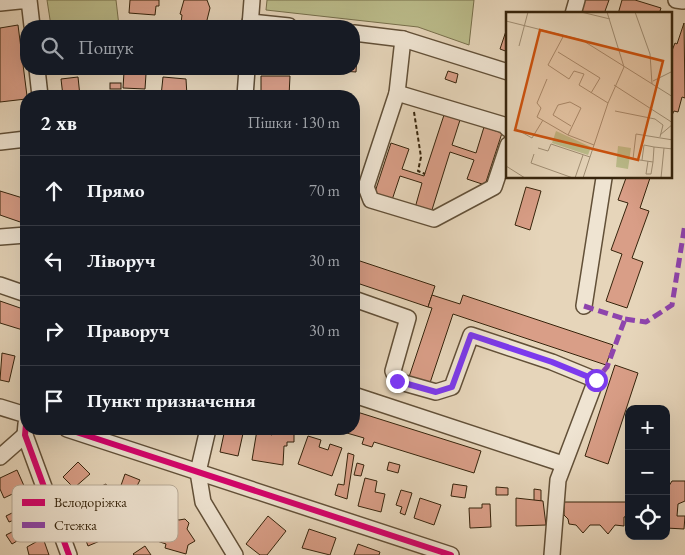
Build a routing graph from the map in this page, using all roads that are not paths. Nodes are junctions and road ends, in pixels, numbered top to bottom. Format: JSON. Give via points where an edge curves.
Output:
{"nodes":[{"id":1,"x":252,"y":0,"type":"edge"},
{"id":2,"x":0,"y":3,"type":"edge"},
{"id":3,"x":31,"y":20,"type":"edge"},
{"id":4,"x":250,"y":20,"type":"edge"},
{"id":5,"x":360,"y":34,"type":"edge"},
{"id":6,"x":403,"y":39,"type":"junction"},
{"id":7,"x":506,"y":71,"type":"edge"},
{"id":8,"x":38,"y":75,"type":"edge"},
{"id":9,"x":247,"y":75,"type":"edge"},
{"id":10,"x":39,"y":90,"type":"edge"},
{"id":11,"x":245,"y":90,"type":"edge"},
{"id":12,"x":397,"y":93,"type":"junction"},
{"id":13,"x":506,"y":126,"type":"edge"},
{"id":14,"x":20,"y":140,"type":"edge"},
{"id":15,"x":0,"y":142,"type":"edge"},
{"id":16,"x":506,"y":151,"type":"edge"},
{"id":17,"x":604,"y":179,"type":"edge"},
{"id":18,"x":20,"y":235,"type":"edge"},
{"id":19,"x":0,"y":237,"type":"edge"},
{"id":20,"x":0,"y":285,"type":"edge"},
{"id":21,"x":20,"y":292,"type":"edge"},
{"id":22,"x":360,"y":301,"type":"edge"},
{"id":23,"x":584,"y":306,"type":"dead end"},
{"id":24,"x":360,"y":397,"type":"edge"},
{"id":25,"x":0,"y":406,"type":"edge"},
{"id":26,"x":20,"y":413,"type":"edge"},
{"id":27,"x":20,"y":435,"type":"edge"},
{"id":28,"x":27,"y":435,"type":"edge"},
{"id":29,"x":86,"y":435,"type":"edge"},
{"id":30,"x":207,"y":435,"type":"edge"},
{"id":31,"x":0,"y":458,"type":"edge"},
{"id":32,"x":563,"y":464,"type":"junction"},
{"id":33,"x":198,"y":472,"type":"junction"},
{"id":34,"x":45,"y":485,"type":"edge"},
{"id":35,"x":65,"y":542,"type":"edge"},
{"id":36,"x":70,"y":555,"type":"edge"},
{"id":37,"x":235,"y":555,"type":"edge"},
{"id":38,"x":451,"y":555,"type":"edge"},
{"id":39,"x":552,"y":555,"type":"edge"}],
"edges":[{"from":1,"to":4,"type":"street"},
{"from":2,"to":3,"type":"street","via":[[29,0]]},
{"from":5,"to":6,"type":"street"},
{"from":6,"to":7,"type":"street"},
{"from":6,"to":12,"type":"street"},
{"from":8,"to":10,"type":"street"},
{"from":9,"to":11,"type":"street"},
{"from":12,"to":13,"type":"street"},
{"from":12,"to":16,"type":"street","via":[[366,187],[371,200],[434,219],[494,187]]},
{"from":14,"to":15,"type":"street"},
{"from":17,"to":23,"type":"street"},
{"from":18,"to":19,"type":"street"},
{"from":20,"to":21,"type":"street"},
{"from":22,"to":32,"type":"street","via":[[408,318],[393,371],[397,381],[436,392],[452,387],[471,335],[596,380]]},
{"from":24,"to":32,"type":"street"},
{"from":25,"to":26,"type":"street"},
{"from":27,"to":31,"type":"street"},
{"from":28,"to":34,"type":"street"},
{"from":29,"to":33,"type":"street"},
{"from":30,"to":33,"type":"street"},
{"from":32,"to":39,"type":"street","via":[[558,480]]},
{"from":33,"to":37,"type":"street","via":[[203,502]]},
{"from":33,"to":38,"type":"street"},
{"from":35,"to":36,"type":"street"}]}
